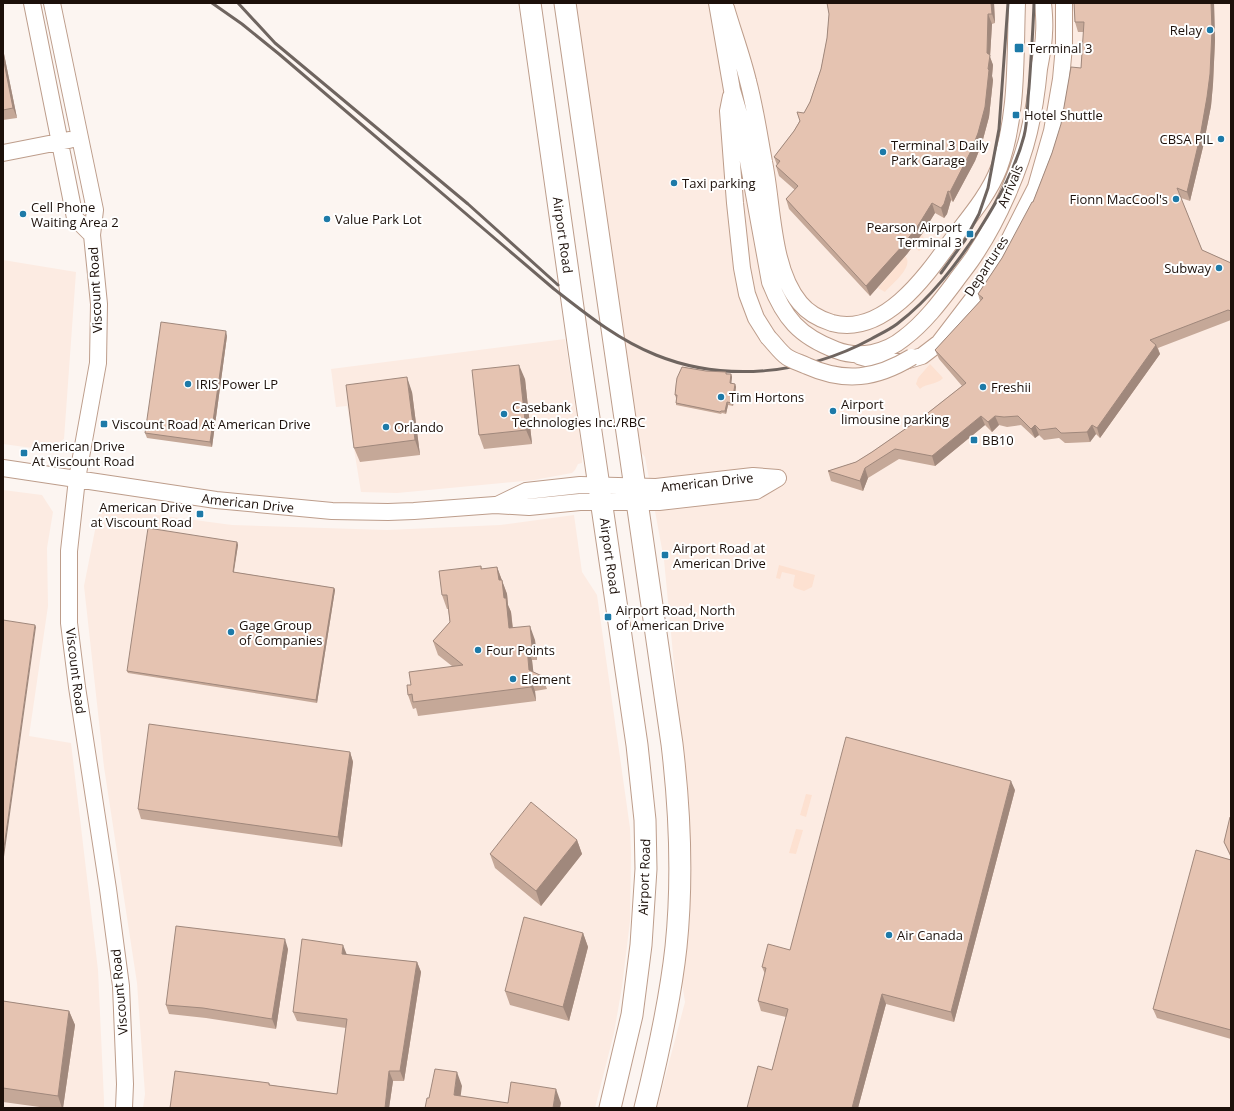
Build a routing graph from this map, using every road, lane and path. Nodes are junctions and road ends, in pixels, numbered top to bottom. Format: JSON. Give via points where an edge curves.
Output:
{"nodes":[{"id":1,"x":32,"y":3,"type":"edge"},
{"id":2,"x":52,"y":3,"type":"edge"},
{"id":3,"x":530,"y":3,"type":"edge"},
{"id":4,"x":565,"y":3,"type":"edge"},
{"id":5,"x":716,"y":3,"type":"edge"},
{"id":6,"x":724,"y":3,"type":"edge"},
{"id":7,"x":1017,"y":3,"type":"edge"},
{"id":8,"x":1043,"y":3,"type":"edge"},
{"id":9,"x":1059,"y":3,"type":"edge"},
{"id":10,"x":1064,"y":3,"type":"edge"},
{"id":11,"x":732,"y":90,"type":"junction"},
{"id":12,"x":80,"y":138,"type":"junction"},
{"id":13,"x":59,"y":141,"type":"junction"},
{"id":14,"x":3,"y":153,"type":"edge"},
{"id":15,"x":92,"y":235,"type":"junction"},
{"id":16,"x":856,"y":355,"type":"junction"},
{"id":17,"x":3,"y":468,"type":"edge"},
{"id":18,"x":77,"y":479,"type":"junction"},
{"id":19,"x":601,"y":493,"type":"junction"},
{"id":20,"x":636,"y":494,"type":"junction"},
{"id":21,"x":124,"y":1108,"type":"edge"},
{"id":22,"x":610,"y":1108,"type":"edge"},
{"id":23,"x":644,"y":1108,"type":"edge"}],
"edges":[{"from":1,"to":13,"type":"street","name":"Viscount Road"},
{"from":2,"to":12,"type":"street","name":"Viscount Road"},
{"from":3,"to":19,"type":"main road","name":"Airport Road"},
{"from":4,"to":20,"type":"main road"},
{"from":5,"to":11,"type":"street"},
{"from":6,"to":7,"type":"street","via":[[748,81],[782,270],[793,293],[808,312],[817,318],[838,324],[857,324],[873,318],[890,310],[909,294],[925,277],[992,185],[1007,139],[1014,95]]},
{"from":8,"to":16,"type":"street","name":"Arrivals","via":[[1044,33],[1029,132],[1009,191],[990,229],[977,253],[923,322],[891,347]]},
{"from":9,"to":11,"type":"street","name":"Departures","bridge":true,"via":[[1057,68],[1046,138],[1036,171],[1003,243],[982,278],[921,349],[889,370],[868,376],[840,377],[820,372],[786,356],[768,337],[756,318],[747,294],[742,268],[735,203],[728,111]]},
{"from":10,"to":16,"type":"street","via":[[1061,79],[1052,131],[1036,187],[998,262],[939,343],[922,356],[902,362],[880,362]]},
{"from":11,"to":16,"type":"street","via":[[740,117],[770,282],[777,301],[806,336],[840,352]]},
{"from":12,"to":13,"type":"street"},
{"from":12,"to":15,"type":"street","name":"Viscount Road","via":[[95,210]]},
{"from":13,"to":14,"type":"street"},
{"from":13,"to":15,"type":"street","name":"Viscount Road","via":[[75,218]]},
{"from":15,"to":18,"type":"street","name":"Viscount Road","via":[[99,304],[98,363]]},
{"from":17,"to":18,"type":"street","name":"American Drive"},
{"from":18,"to":19,"type":"street","name":"American Drive","via":[[209,499],[326,511],[414,512],[495,505],[526,491],[580,485]]},
{"from":18,"to":21,"type":"street","name":"Viscount Road","via":[[69,551],[69,623],[121,986]]},
{"from":19,"to":20,"type":"street","name":"American Drive"},
{"from":19,"to":22,"type":"main road","name":"Airport Road","via":[[637,744],[646,844],[645,898],[636,986],[626,1044]]},
{"from":20,"to":20,"type":"street","name":"American Drive","via":[[659,502],[756,491],[778,478],[752,476],[656,487]]},
{"from":20,"to":23,"type":"main road","via":[[673,750],[680,849],[678,916],[670,992]]}]}
